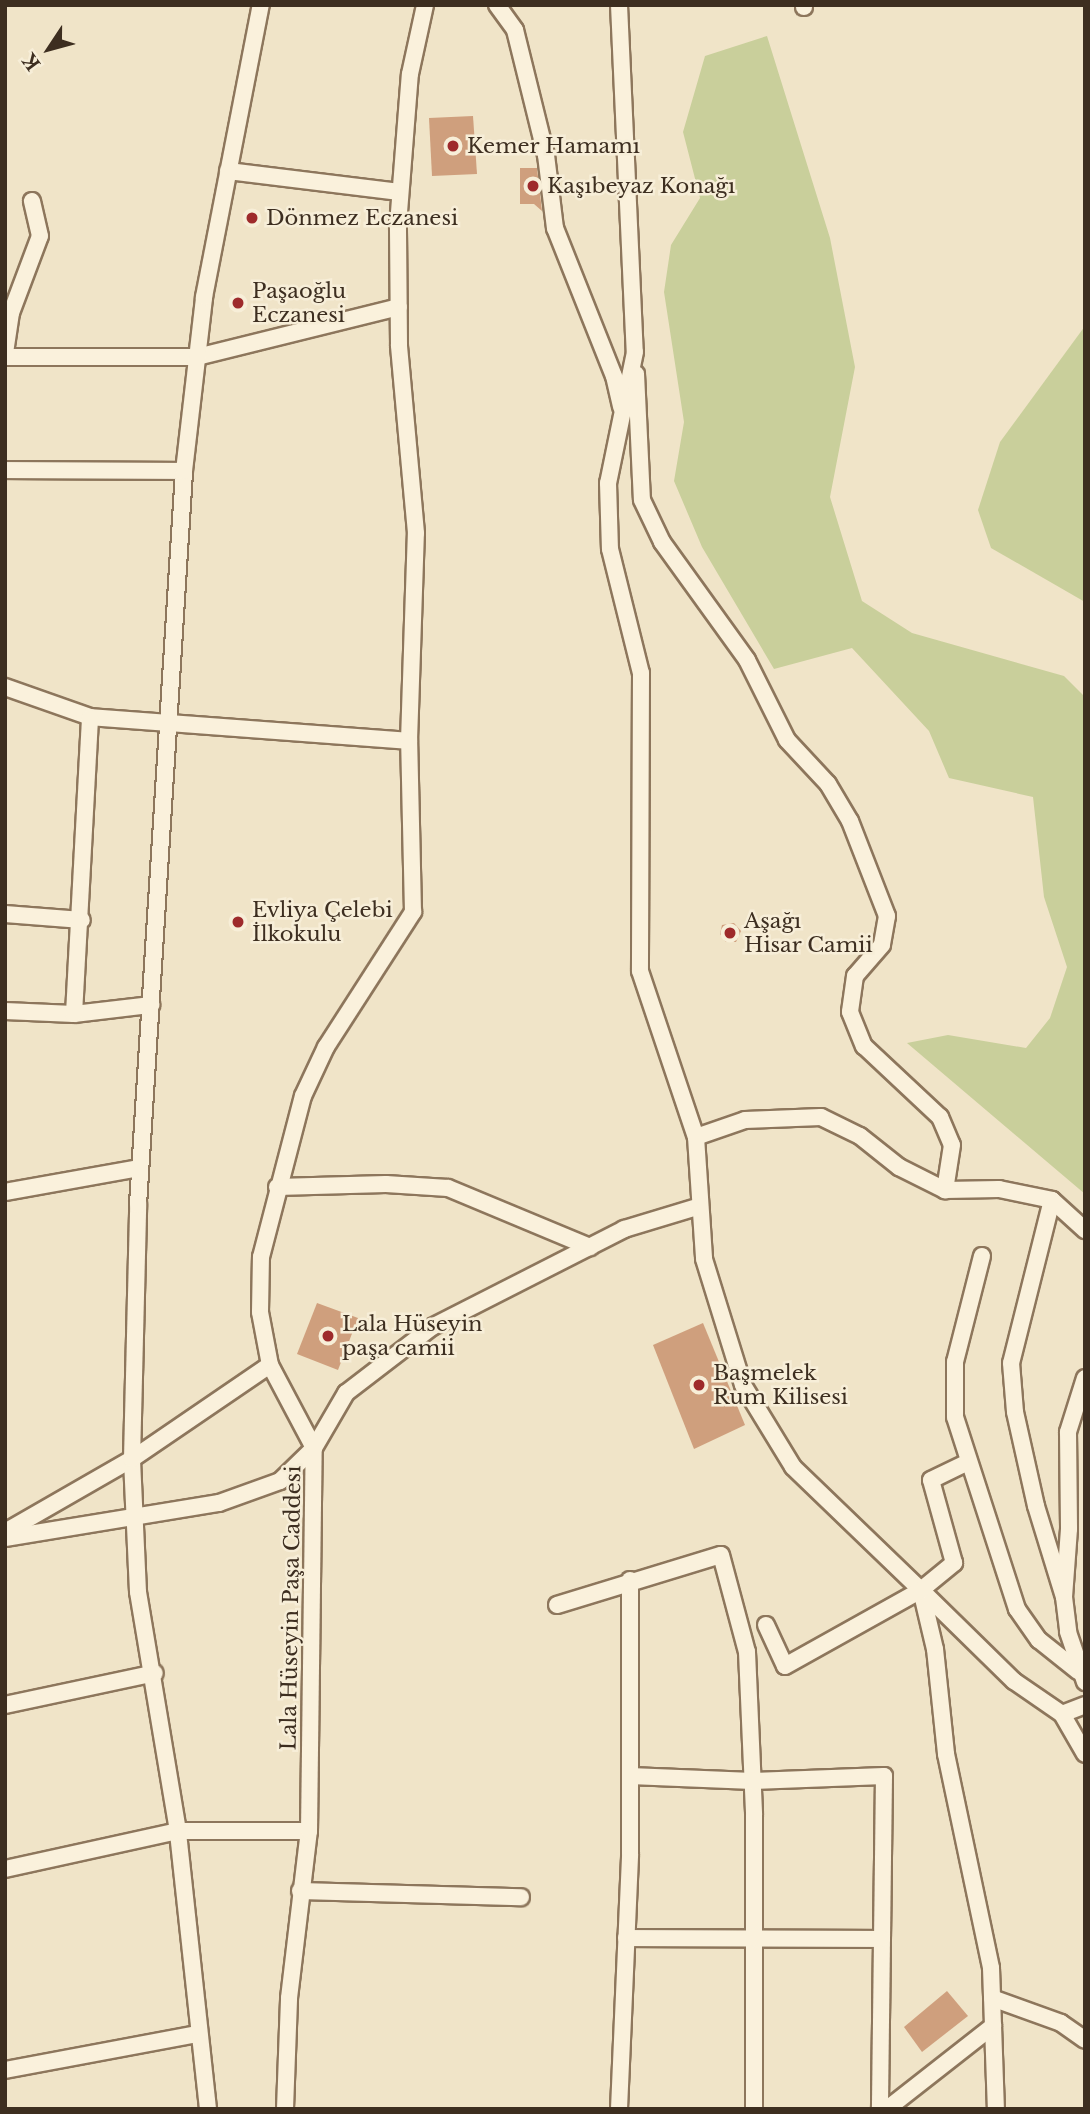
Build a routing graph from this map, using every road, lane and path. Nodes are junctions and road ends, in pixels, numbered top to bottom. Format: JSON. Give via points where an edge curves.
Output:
{"nodes":[{"id":1,"x":261,"y":5,"type":"edge"},
{"id":2,"x":425,"y":5,"type":"edge"},
{"id":3,"x":496,"y":5,"type":"edge"},
{"id":4,"x":619,"y":5,"type":"edge"},
{"id":5,"x":228,"y":171,"type":"junction"},
{"id":6,"x":400,"y":192,"type":"junction"},
{"id":7,"x":32,"y":201,"type":"dead end"},
{"id":8,"x":399,"y":307,"type":"junction"},
{"id":9,"x":635,"y":352,"type":"junction"},
{"id":10,"x":5,"y":355,"type":"edge"},
{"id":11,"x":197,"y":357,"type":"junction"},
{"id":12,"x":622,"y":411,"type":"junction"},
{"id":13,"x":5,"y":470,"type":"edge"},
{"id":14,"x":184,"y":471,"type":"junction"},
{"id":15,"x":5,"y":687,"type":"edge"},
{"id":16,"x":90,"y":717,"type":"junction"},
{"id":17,"x":171,"y":722,"type":"junction"},
{"id":18,"x":409,"y":741,"type":"junction"},
{"id":19,"x":5,"y":914,"type":"edge"},
{"id":20,"x":82,"y":920,"type":"junction"},
{"id":21,"x":151,"y":1005,"type":"junction"},
{"id":22,"x":5,"y":1011,"type":"edge"},
{"id":23,"x":74,"y":1014,"type":"junction"},
{"id":24,"x":696,"y":1137,"type":"junction"},
{"id":25,"x":140,"y":1168,"type":"junction"},
{"id":26,"x":278,"y":1187,"type":"junction"},
{"id":27,"x":945,"y":1190,"type":"junction"},
{"id":28,"x":5,"y":1192,"type":"edge"},
{"id":29,"x":1052,"y":1200,"type":"junction"},
{"id":30,"x":700,"y":1206,"type":"junction"},
{"id":31,"x":1085,"y":1230,"type":"edge"},
{"id":32,"x":590,"y":1247,"type":"junction"},
{"id":33,"x":982,"y":1256,"type":"dead end"},
{"id":34,"x":270,"y":1365,"type":"junction"},
{"id":35,"x":1085,"y":1378,"type":"edge"},
{"id":36,"x":314,"y":1448,"type":"junction"},
{"id":37,"x":132,"y":1459,"type":"junction"},
{"id":38,"x":968,"y":1462,"type":"junction"},
{"id":39,"x":138,"y":1518,"type":"junction"},
{"id":40,"x":5,"y":1532,"type":"edge"},
{"id":41,"x":5,"y":1538,"type":"edge"},
{"id":42,"x":631,"y":1580,"type":"junction"},
{"id":43,"x":921,"y":1590,"type":"junction"},
{"id":44,"x":1064,"y":1597,"type":"junction"},
{"id":45,"x":557,"y":1605,"type":"dead end"},
{"id":46,"x":766,"y":1625,"type":"dead end"},
{"id":47,"x":155,"y":1673,"type":"junction"},
{"id":48,"x":1081,"y":1676,"type":"edge"},
{"id":49,"x":5,"y":1705,"type":"edge"},
{"id":50,"x":1085,"y":1705,"type":"edge"},
{"id":51,"x":1062,"y":1714,"type":"junction"},
{"id":52,"x":1085,"y":1754,"type":"edge"},
{"id":53,"x":630,"y":1776,"type":"junction"},
{"id":54,"x":753,"y":1781,"type":"junction"},
{"id":55,"x":309,"y":1830,"type":"junction"},
{"id":56,"x":177,"y":1831,"type":"junction"},
{"id":57,"x":5,"y":1870,"type":"edge"},
{"id":58,"x":300,"y":1891,"type":"junction"},
{"id":59,"x":521,"y":1897,"type":"dead end"},
{"id":60,"x":626,"y":1938,"type":"junction"},
{"id":61,"x":882,"y":1938,"type":"junction"},
{"id":62,"x":754,"y":1941,"type":"junction"},
{"id":63,"x":992,"y":1998,"type":"junction"},
{"id":64,"x":993,"y":2026,"type":"junction"},
{"id":65,"x":197,"y":2034,"type":"junction"},
{"id":66,"x":1085,"y":2040,"type":"edge"},
{"id":67,"x":5,"y":2070,"type":"edge"},
{"id":68,"x":208,"y":2109,"type":"edge"},
{"id":69,"x":285,"y":2109,"type":"edge"},
{"id":70,"x":619,"y":2109,"type":"edge"},
{"id":71,"x":754,"y":2109,"type":"edge"},
{"id":72,"x":880,"y":2109,"type":"edge"},
{"id":73,"x":887,"y":2109,"type":"edge"},
{"id":74,"x":996,"y":2109,"type":"edge"}],
"edges":[{"from":1,"to":5,"type":"street"},
{"from":2,"to":6,"type":"street","via":[[410,74]]},
{"from":3,"to":12,"type":"street","via":[[516,30],[545,155],[555,228],[614,376]]},
{"from":4,"to":9,"type":"street"},
{"from":5,"to":6,"type":"street"},
{"from":5,"to":11,"type":"street"},
{"from":6,"to":8,"type":"street"},
{"from":7,"to":10,"type":"street","via":[[40,236],[11,313]]},
{"from":8,"to":11,"type":"street"},
{"from":8,"to":18,"type":"street","via":[[416,533]]},
{"from":9,"to":12,"type":"street"},
{"from":9,"to":27,"type":"street","via":[[642,500],[662,542],[747,660],[788,740],[828,784],[850,821],[887,916],[882,945],[855,976],[850,1012],[864,1046],[940,1117],[952,1145]]},
{"from":10,"to":11,"type":"street"},
{"from":11,"to":14,"type":"street"},
{"from":12,"to":24,"type":"street","via":[[608,483],[610,549],[640,673],[640,971]]},
{"from":13,"to":14,"type":"street"},
{"from":14,"to":17,"type":"street"},
{"from":15,"to":16,"type":"street"},
{"from":16,"to":17,"type":"street"},
{"from":16,"to":20,"type":"street","via":[[79,862]]},
{"from":17,"to":18,"type":"street"},
{"from":17,"to":21,"type":"street"},
{"from":18,"to":26,"type":"street","via":[[413,912],[326,1047],[303,1096]]},
{"from":19,"to":20,"type":"street"},
{"from":20,"to":23,"type":"street"},
{"from":21,"to":23,"type":"street"},
{"from":21,"to":25,"type":"street"},
{"from":22,"to":23,"type":"street"},
{"from":24,"to":27,"type":"street","via":[[745,1120],[821,1117],[860,1136],[899,1167]]},
{"from":24,"to":30,"type":"street"},
{"from":25,"to":28,"type":"street"},
{"from":25,"to":37,"type":"street"},
{"from":26,"to":32,"type":"street","via":[[386,1184],[448,1188]]},
{"from":26,"to":34,"type":"street","via":[[261,1257],[260,1312]]},
{"from":27,"to":29,"type":"street","via":[[999,1189]]},
{"from":29,"to":31,"type":"street"},
{"from":29,"to":44,"type":"street","via":[[1011,1363],[1015,1412],[1033,1492]]},
{"from":30,"to":32,"type":"street","name":"Lala Hüseyin Paşa Caddesi","via":[[624,1229]]},
{"from":30,"to":43,"type":"street","via":[[704,1259],[743,1385],[793,1467]]},
{"from":32,"to":36,"type":"street","name":"Lala Hüseyin Paşa Caddesi","via":[[432,1327],[346,1392]]},
{"from":33,"to":38,"type":"street","via":[[955,1362],[955,1416]]},
{"from":34,"to":36,"type":"street"},
{"from":34,"to":37,"type":"street"},
{"from":35,"to":44,"type":"street","via":[[1068,1432]]},
{"from":36,"to":39,"type":"street","via":[[280,1481],[219,1503]]},
{"from":36,"to":55,"type":"street","name":"Lala Hüseyin Paşa Caddesi"},
{"from":37,"to":39,"type":"street"},
{"from":37,"to":40,"type":"street"},
{"from":38,"to":43,"type":"street","via":[[931,1480],[954,1563]]},
{"from":38,"to":48,"type":"street","via":[[1017,1609],[1039,1640]]},
{"from":39,"to":41,"type":"street"},
{"from":39,"to":47,"type":"street","via":[[138,1592]]},
{"from":42,"to":45,"type":"street"},
{"from":42,"to":53,"type":"street"},
{"from":42,"to":54,"type":"street","via":[[721,1555],[747,1652]]},
{"from":43,"to":46,"type":"street","via":[[785,1666]]},
{"from":43,"to":51,"type":"street","via":[[1014,1681]]},
{"from":43,"to":63,"type":"street","via":[[934,1649],[946,1754],[991,1968]]},
{"from":44,"to":48,"type":"street"},
{"from":47,"to":49,"type":"street"},
{"from":47,"to":56,"type":"street"},
{"from":50,"to":51,"type":"street"},
{"from":51,"to":52,"type":"street"},
{"from":53,"to":54,"type":"street"},
{"from":53,"to":60,"type":"street"},
{"from":54,"to":61,"type":"street","via":[[884,1776]]},
{"from":54,"to":62,"type":"street"},
{"from":55,"to":56,"type":"street"},
{"from":55,"to":58,"type":"street","name":"Lala Hüseyin Paşa Caddesi"},
{"from":56,"to":57,"type":"street"},
{"from":56,"to":65,"type":"street"},
{"from":58,"to":59,"type":"street"},
{"from":58,"to":69,"type":"street","name":"Lala Hüseyin Paşa Caddesi"},
{"from":60,"to":62,"type":"street"},
{"from":60,"to":70,"type":"street"},
{"from":61,"to":62,"type":"street"},
{"from":61,"to":72,"type":"street"},
{"from":62,"to":71,"type":"street"},
{"from":63,"to":64,"type":"street"},
{"from":63,"to":66,"type":"street","via":[[1061,2023]]},
{"from":64,"to":73,"type":"street"},
{"from":64,"to":74,"type":"street"},
{"from":65,"to":67,"type":"street"},
{"from":65,"to":68,"type":"street"}]}
